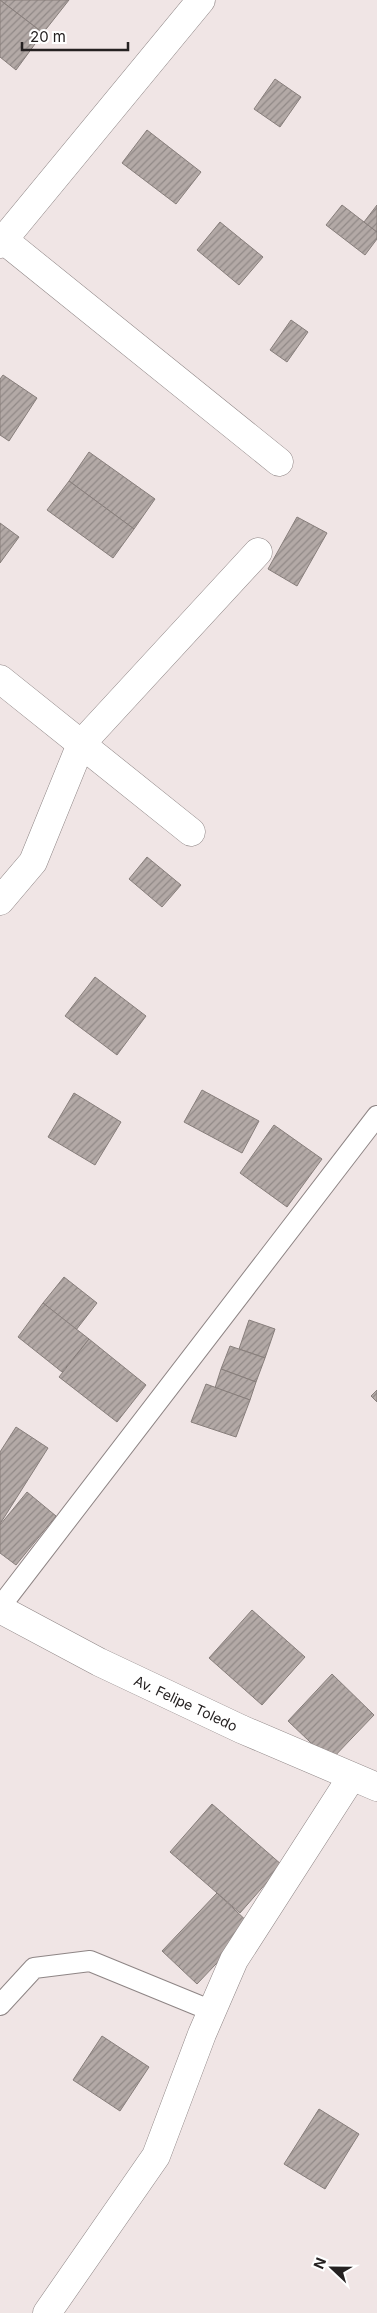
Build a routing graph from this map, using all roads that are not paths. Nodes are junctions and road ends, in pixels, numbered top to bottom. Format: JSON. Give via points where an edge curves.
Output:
{"nodes":[{"id":1,"x":201,"y":0,"type":"edge"},
{"id":2,"x":1,"y":241,"type":"edge"},
{"id":3,"x":278,"y":462,"type":"dead end"},
{"id":4,"x":258,"y":552,"type":"dead end"},
{"id":5,"x":0,"y":679,"type":"edge"},
{"id":6,"x":81,"y":744,"type":"junction"},
{"id":7,"x":190,"y":832,"type":"dead end"},
{"id":8,"x":0,"y":902,"type":"edge"},
{"id":9,"x":377,"y":1116,"type":"edge"},
{"id":10,"x":0,"y":1608,"type":"edge"},
{"id":11,"x":351,"y":1778,"type":"junction"},
{"id":12,"x":377,"y":1787,"type":"edge"},
{"id":13,"x":0,"y":2005,"type":"edge"},
{"id":14,"x":212,"y":2011,"type":"junction"},
{"id":15,"x":47,"y":2313,"type":"edge"}],
"edges":[{"from":1,"to":2,"type":"street"},
{"from":2,"to":3,"type":"street"},
{"from":4,"to":6,"type":"street"},
{"from":5,"to":6,"type":"street"},
{"from":6,"to":7,"type":"street"},
{"from":6,"to":8,"type":"street","via":[[33,862]]},
{"from":9,"to":10,"type":"lane"},
{"from":10,"to":11,"type":"street","name":"Av. Felipe Toledo","via":[[99,1662]]},
{"from":11,"to":12,"type":"street","name":"Av. Felipe Toledo"},
{"from":11,"to":14,"type":"street","via":[[234,1960]]},
{"from":13,"to":14,"type":"lane","via":[[34,1968],[90,1962]]},
{"from":14,"to":15,"type":"street","via":[[156,2156]]}]}
